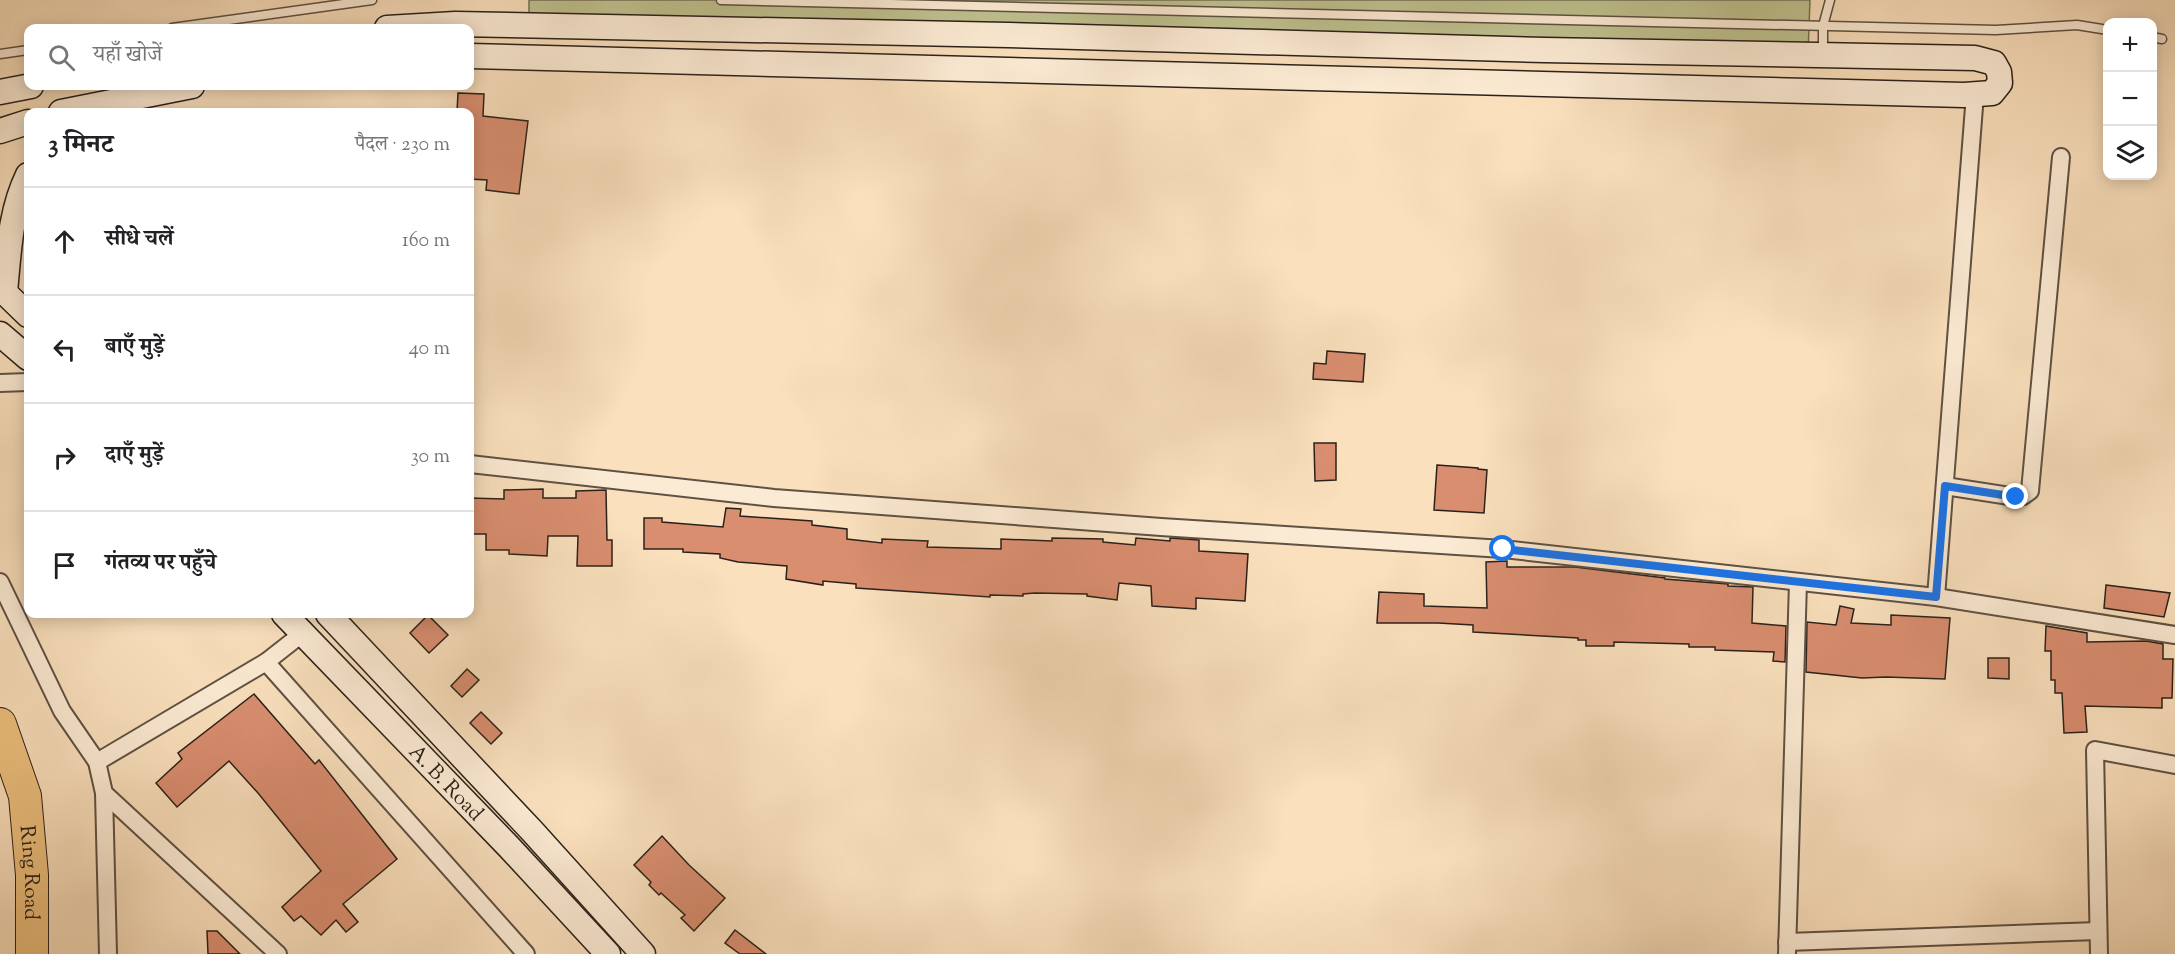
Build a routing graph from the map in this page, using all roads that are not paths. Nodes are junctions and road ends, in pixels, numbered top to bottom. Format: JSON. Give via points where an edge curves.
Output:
{"nodes":[{"id":1,"x":372,"y":0,"type":"edge"},
{"id":2,"x":722,"y":0,"type":"edge"},
{"id":3,"x":1830,"y":0,"type":"edge"},
{"id":4,"x":201,"y":24,"type":"edge"},
{"id":5,"x":474,"y":24,"type":"edge"},
{"id":6,"x":1823,"y":26,"type":"junction"},
{"id":7,"x":2103,"y":29,"type":"edge"},
{"id":8,"x":24,"y":51,"type":"edge"},
{"id":9,"x":0,"y":54,"type":"edge"},
{"id":10,"x":1823,"y":55,"type":"junction"},
{"id":11,"x":474,"y":56,"type":"edge"},
{"id":12,"x":24,"y":87,"type":"edge"},
{"id":13,"x":172,"y":90,"type":"edge"},
{"id":14,"x":0,"y":92,"type":"edge"},
{"id":15,"x":1975,"y":94,"type":"junction"},
{"id":16,"x":82,"y":108,"type":"edge"},
{"id":17,"x":24,"y":123,"type":"edge"},
{"id":18,"x":0,"y":131,"type":"edge"},
{"id":19,"x":2061,"y":158,"type":"dead end"},
{"id":20,"x":24,"y":183,"type":"edge"},
{"id":21,"x":2,"y":290,"type":"edge"},
{"id":22,"x":24,"y":311,"type":"edge"},
{"id":23,"x":0,"y":334,"type":"edge"},
{"id":24,"x":24,"y":355,"type":"edge"},
{"id":25,"x":24,"y":382,"type":"edge"},
{"id":26,"x":0,"y":383,"type":"edge"},
{"id":27,"x":474,"y":464,"type":"edge"},
{"id":28,"x":1945,"y":486,"type":"junction"},
{"id":29,"x":0,"y":582,"type":"edge"},
{"id":30,"x":1798,"y":582,"type":"junction"},
{"id":31,"x":1936,"y":597,"type":"junction"},
{"id":32,"x":288,"y":618,"type":"edge"},
{"id":33,"x":332,"y":618,"type":"edge"},
{"id":34,"x":303,"y":633,"type":"junction"},
{"id":35,"x":2175,"y":635,"type":"edge"},
{"id":36,"x":267,"y":662,"type":"junction"},
{"id":37,"x":0,"y":724,"type":"edge"},
{"id":38,"x":97,"y":762,"type":"junction"},
{"id":39,"x":2175,"y":765,"type":"edge"},
{"id":40,"x":104,"y":793,"type":"junction"},
{"id":41,"x":2098,"y":931,"type":"junction"},
{"id":42,"x":1787,"y":948,"type":"edge"},
{"id":43,"x":32,"y":954,"type":"edge"},
{"id":44,"x":108,"y":954,"type":"edge"},
{"id":45,"x":278,"y":954,"type":"edge"},
{"id":46,"x":525,"y":954,"type":"edge"},
{"id":47,"x":608,"y":954,"type":"edge"},
{"id":48,"x":643,"y":954,"type":"edge"},
{"id":49,"x":2099,"y":954,"type":"edge"}],
"edges":[{"from":1,"to":4,"type":"lane"},
{"from":2,"to":6,"type":"lane"},
{"from":3,"to":6,"type":"lane"},
{"from":5,"to":10,"type":"street"},
{"from":6,"to":7,"type":"lane","via":[[1996,30],[2077,25]]},
{"from":6,"to":10,"type":"lane"},
{"from":8,"to":9,"type":"lane"},
{"from":10,"to":15,"type":"street","via":[[1975,58],[1994,63],[2000,72],[2000,83],[1992,93]]},
{"from":11,"to":15,"type":"street"},
{"from":12,"to":14,"type":"street"},
{"from":13,"to":16,"type":"street"},
{"from":15,"to":28,"type":"street"},
{"from":17,"to":18,"type":"street"},
{"from":19,"to":28,"type":"street","via":[[2030,491],[2016,497]]},
{"from":20,"to":21,"type":"street","via":[[13,216]]},
{"from":21,"to":22,"type":"street"},
{"from":23,"to":24,"type":"street"},
{"from":25,"to":26,"type":"street"},
{"from":27,"to":30,"type":"street","via":[[774,498],[1503,549]]},
{"from":28,"to":31,"type":"street"},
{"from":29,"to":38,"type":"street","via":[[62,711]]},
{"from":30,"to":31,"type":"street"},
{"from":30,"to":42,"type":"street"},
{"from":31,"to":35,"type":"street"},
{"from":32,"to":34,"type":"street","name":"A. B. Road"},
{"from":33,"to":48,"type":"street","name":"A. B. Road"},
{"from":34,"to":36,"type":"street"},
{"from":34,"to":47,"type":"street","name":"A. B. Road"},
{"from":36,"to":38,"type":"street"},
{"from":36,"to":46,"type":"street"},
{"from":37,"to":43,"type":"highway","name":"Ring Road","via":[[25,796],[32,875]]},
{"from":38,"to":40,"type":"street"},
{"from":39,"to":41,"type":"street","via":[[2095,750]]},
{"from":40,"to":44,"type":"street"},
{"from":40,"to":45,"type":"street"},
{"from":41,"to":42,"type":"street"},
{"from":41,"to":49,"type":"street"}]}
